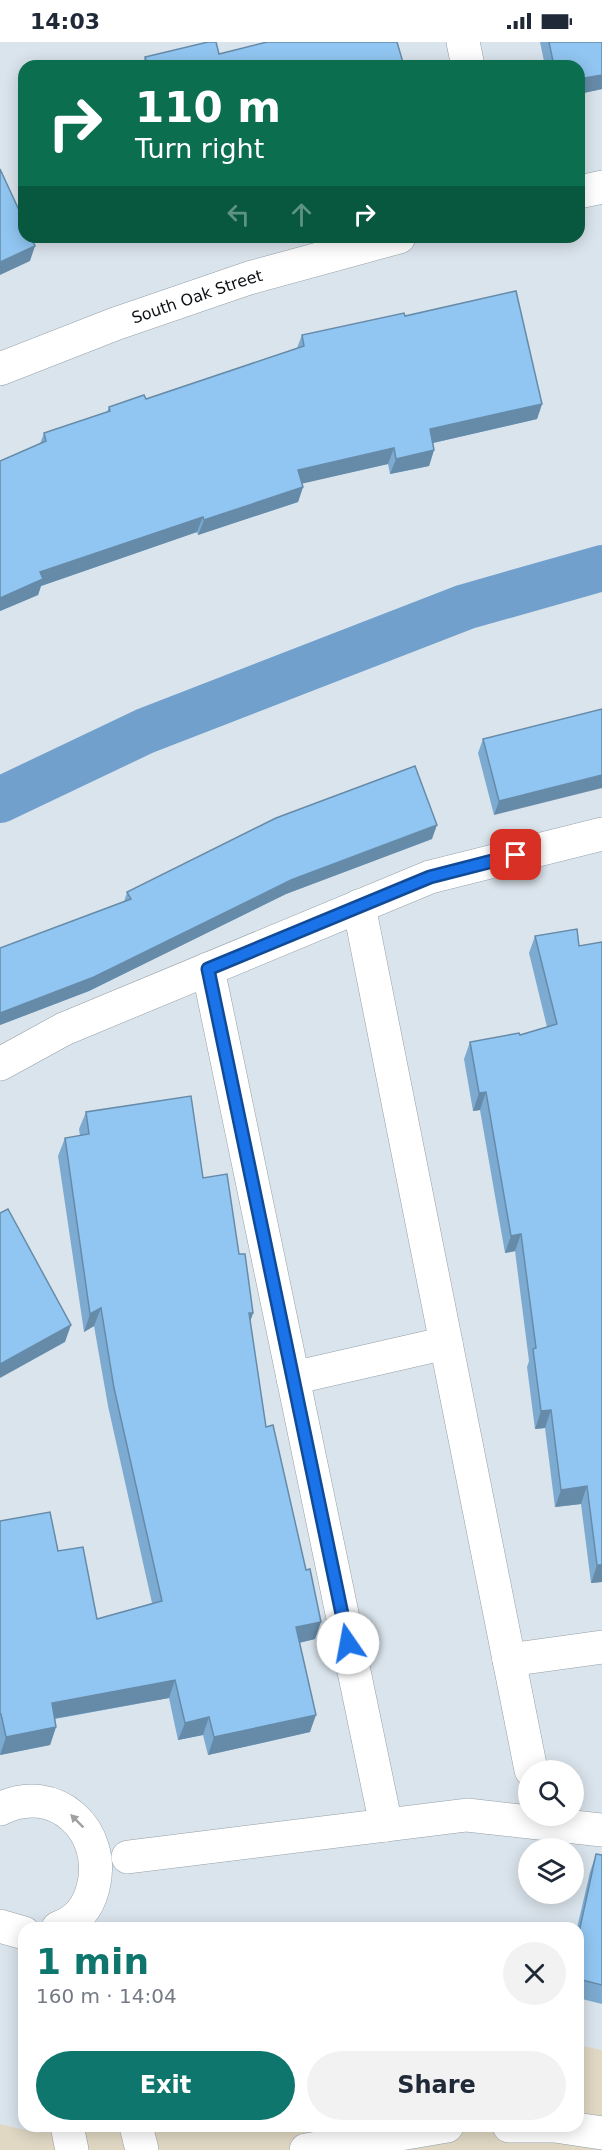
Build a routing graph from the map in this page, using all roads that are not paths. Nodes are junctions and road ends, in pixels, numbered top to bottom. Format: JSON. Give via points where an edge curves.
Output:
{"nodes":[{"id":1,"x":463,"y":42,"type":"edge"},
{"id":2,"x":467,"y":60,"type":"edge"},
{"id":3,"x":602,"y":187,"type":"edge"},
{"id":4,"x":585,"y":191,"type":"edge"},
{"id":5,"x":377,"y":243,"type":"edge"},
{"id":6,"x":0,"y":369,"type":"edge"},
{"id":7,"x":602,"y":834,"type":"edge"},
{"id":8,"x":359,"y":906,"type":"junction"},
{"id":9,"x":208,"y":969,"type":"junction"},
{"id":10,"x":0,"y":1064,"type":"edge"},
{"id":11,"x":446,"y":1343,"type":"junction"},
{"id":12,"x":293,"y":1378,"type":"junction"},
{"id":13,"x":602,"y":1647,"type":"edge"},
{"id":14,"x":509,"y":1660,"type":"junction"},
{"id":15,"x":529,"y":1760,"type":"edge"},
{"id":16,"x":0,"y":1809,"type":"edge"},
{"id":17,"x":518,"y":1818,"type":"edge"},
{"id":18,"x":386,"y":1825,"type":"junction"},
{"id":19,"x":580,"y":1826,"type":"edge"},
{"id":20,"x":602,"y":1830,"type":"edge"},
{"id":21,"x":96,"y":1863,"type":"junction"},
{"id":22,"x":77,"y":1922,"type":"edge"},
{"id":23,"x":0,"y":1926,"type":"edge"},
{"id":24,"x":18,"y":1931,"type":"edge"},
{"id":25,"x":584,"y":2130,"type":"edge"},
{"id":26,"x":68,"y":2132,"type":"edge"},
{"id":27,"x":138,"y":2132,"type":"edge"},
{"id":28,"x":412,"y":2132,"type":"edge"},
{"id":29,"x":602,"y":2133,"type":"edge"},
{"id":30,"x":72,"y":2150,"type":"edge"},
{"id":31,"x":142,"y":2150,"type":"edge"},
{"id":32,"x":306,"y":2150,"type":"edge"}],
"edges":[{"from":1,"to":2,"type":"street"},
{"from":3,"to":4,"type":"street"},
{"from":5,"to":6,"type":"street","name":"South Oak Street","via":[[249,278]]},
{"from":7,"to":8,"type":"street","via":[[430,877]]},
{"from":8,"to":9,"type":"street"},
{"from":8,"to":11,"type":"street"},
{"from":9,"to":10,"type":"street","via":[[64,1029]]},
{"from":9,"to":12,"type":"street"},
{"from":11,"to":12,"type":"street"},
{"from":11,"to":14,"type":"street"},
{"from":12,"to":18,"type":"street"},
{"from":13,"to":14,"type":"street"},
{"from":14,"to":15,"type":"street"},
{"from":21,"to":16,"type":"street","one_way":true,"via":[[87,1832],[72,1815],[53,1805],[32,1801],[10,1803]]},
{"from":17,"to":18,"type":"street","via":[[467,1815]]},
{"from":18,"to":21,"type":"street"},
{"from":19,"to":20,"type":"street"},
{"from":21,"to":22,"type":"street"},
{"from":23,"to":24,"type":"street"},
{"from":25,"to":29,"type":"street"},
{"from":26,"to":30,"type":"street"},
{"from":27,"to":31,"type":"street"},
{"from":28,"to":32,"type":"street"}]}
